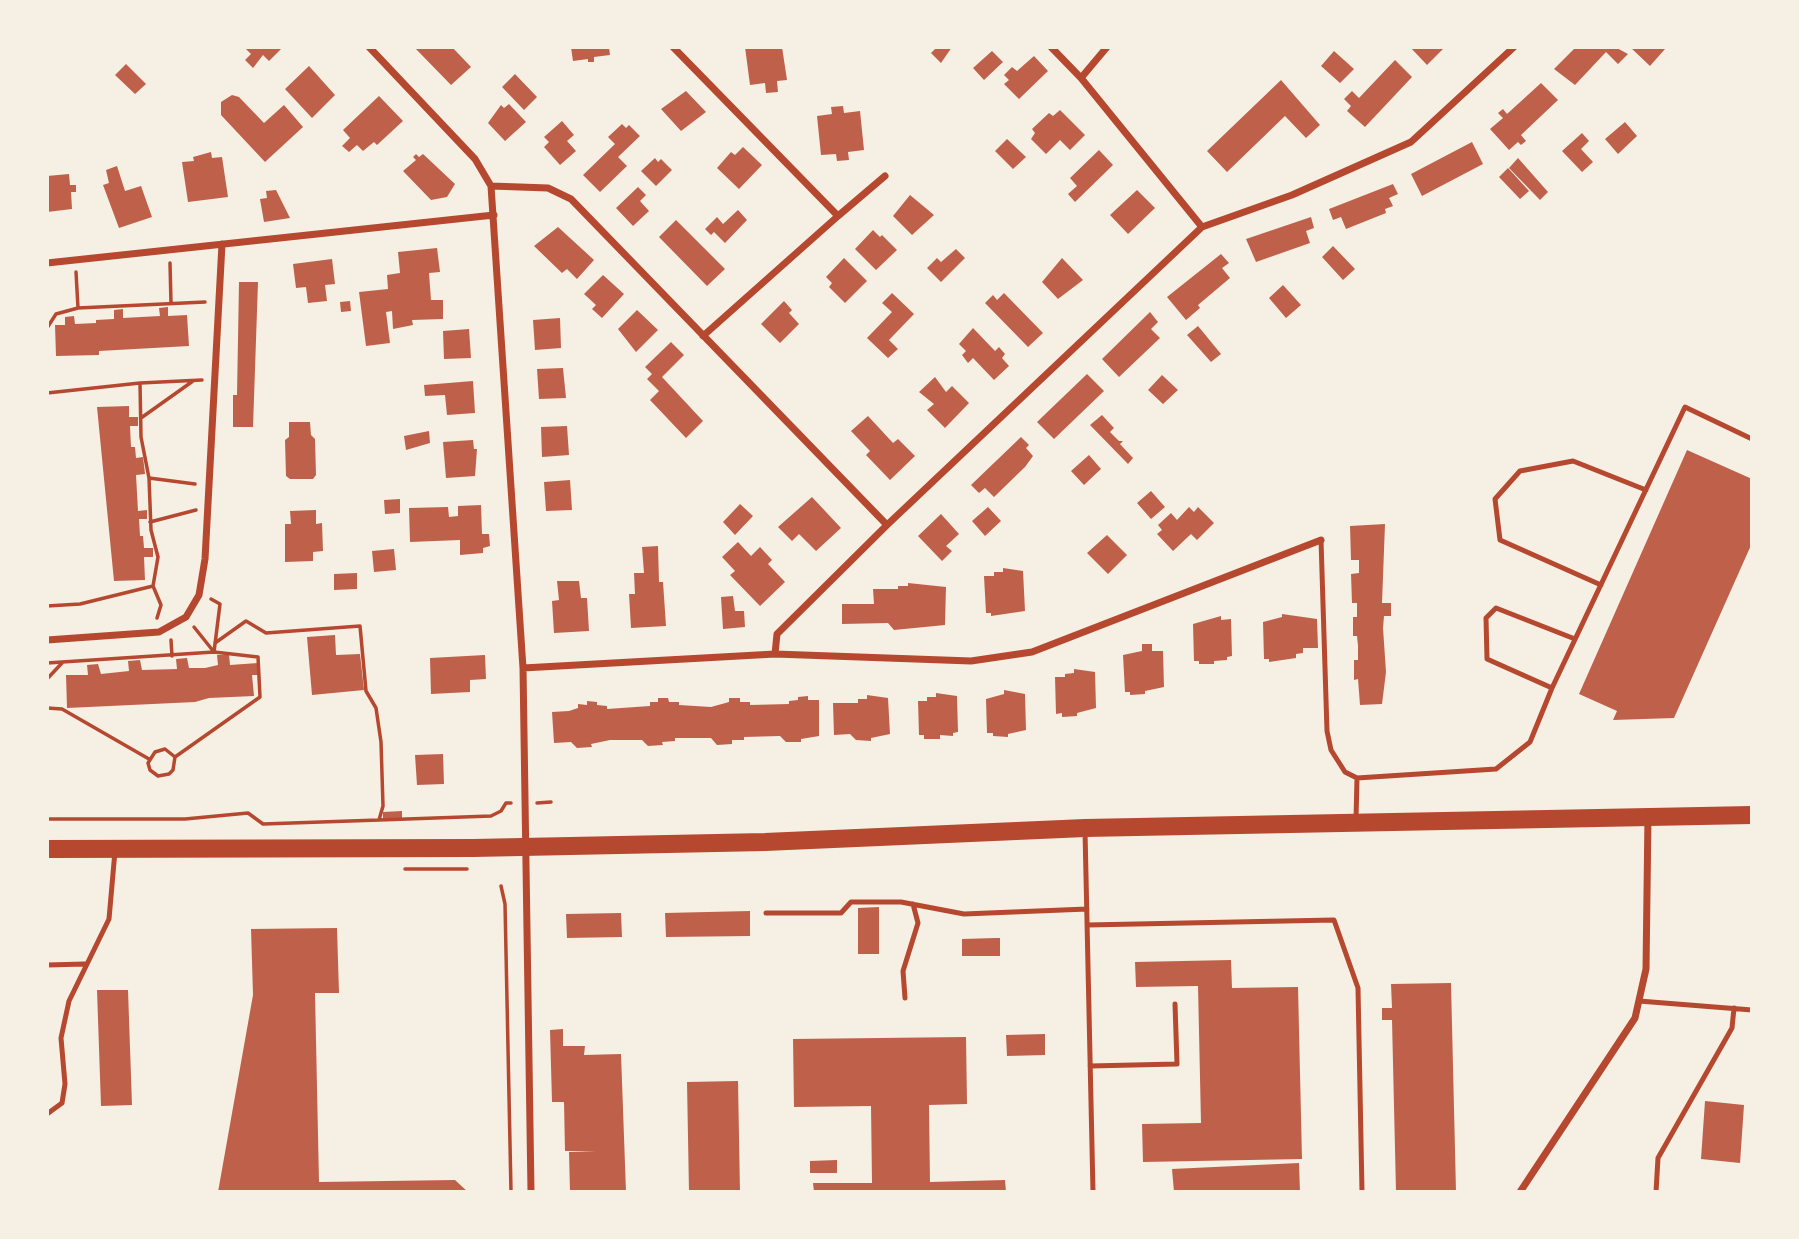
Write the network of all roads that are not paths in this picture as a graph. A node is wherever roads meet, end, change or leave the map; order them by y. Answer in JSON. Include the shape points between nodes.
{"nodes":[{"id":1,"x":369,"y":47,"type":"edge"},
{"id":2,"x":673,"y":47,"type":"edge"},
{"id":3,"x":1051,"y":47,"type":"edge"},
{"id":4,"x":1107,"y":47,"type":"edge"},
{"id":5,"x":1514,"y":47,"type":"edge"},
{"id":6,"x":1081,"y":78,"type":"junction"},
{"id":7,"x":885,"y":176,"type":"dead end"},
{"id":8,"x":491,"y":186,"type":"junction"},
{"id":9,"x":494,"y":215,"type":"junction"},
{"id":10,"x":838,"y":216,"type":"junction"},
{"id":11,"x":1202,"y":227,"type":"junction"},
{"id":12,"x":222,"y":244,"type":"junction"},
{"id":13,"x":47,"y":263,"type":"edge"},
{"id":14,"x":703,"y":336,"type":"junction"},
{"id":15,"x":1752,"y":439,"type":"edge"},
{"id":16,"x":1646,"y":490,"type":"junction"},
{"id":17,"x":887,"y":525,"type":"junction"},
{"id":18,"x":1321,"y":540,"type":"joint"},
{"id":19,"x":1601,"y":584,"type":"junction"},
{"id":20,"x":1575,"y":639,"type":"junction"},
{"id":21,"x":47,"y":640,"type":"edge"},
{"id":22,"x":775,"y":654,"type":"junction"},
{"id":23,"x":523,"y":668,"type":"junction"},
{"id":24,"x":1552,"y":688,"type":"junction"},
{"id":25,"x":1357,"y":778,"type":"junction"},
{"id":26,"x":1752,"y":815,"type":"edge"},
{"id":27,"x":1648,"y":816,"type":"junction"},
{"id":28,"x":1356,"y":822,"type":"junction"},
{"id":29,"x":1085,"y":828,"type":"junction"},
{"id":30,"x":526,"y":846,"type":"junction"},
{"id":31,"x":115,"y":848,"type":"junction"},
{"id":32,"x":47,"y":849,"type":"edge"},
{"id":33,"x":913,"y":904,"type":"junction"},
{"id":34,"x":1087,"y":909,"type":"junction"},
{"id":35,"x":766,"y":913,"type":"dead end"},
{"id":36,"x":1087,"y":925,"type":"junction"},
{"id":37,"x":85,"y":964,"type":"junction"},
{"id":38,"x":47,"y":965,"type":"edge"},
{"id":39,"x":905,"y":998,"type":"dead end"},
{"id":40,"x":1639,"y":1001,"type":"junction"},
{"id":41,"x":1175,"y":1004,"type":"dead end"},
{"id":42,"x":1734,"y":1008,"type":"junction"},
{"id":43,"x":1752,"y":1010,"type":"edge"},
{"id":44,"x":1090,"y":1066,"type":"junction"},
{"id":45,"x":47,"y":1114,"type":"edge"},
{"id":46,"x":531,"y":1192,"type":"edge"},
{"id":47,"x":1093,"y":1192,"type":"edge"},
{"id":48,"x":1362,"y":1192,"type":"edge"},
{"id":49,"x":1520,"y":1192,"type":"edge"},
{"id":50,"x":1656,"y":1192,"type":"edge"}],
"edges":[{"from":1,"to":8,"type":"street","via":[[475,159]]},
{"from":2,"to":10,"type":"street"},
{"from":3,"to":6,"type":"street"},
{"from":4,"to":6,"type":"street"},
{"from":5,"to":11,"type":"street","via":[[1411,142],[1293,195]]},
{"from":6,"to":11,"type":"street"},
{"from":7,"to":10,"type":"street"},
{"from":8,"to":9,"type":"street"},
{"from":8,"to":14,"type":"street","via":[[548,188],[572,199]]},
{"from":9,"to":12,"type":"street"},
{"from":9,"to":23,"type":"street"},
{"from":10,"to":14,"type":"street"},
{"from":11,"to":17,"type":"street"},
{"from":12,"to":13,"type":"street"},
{"from":12,"to":21,"type":"street","via":[[205,559],[199,595],[186,617],[153,634]]},
{"from":14,"to":17,"type":"street"},
{"from":15,"to":16,"type":"lane","via":[[1685,407]]},
{"from":16,"to":19,"type":"lane"},
{"from":16,"to":19,"type":"lane","via":[[1573,461],[1521,471],[1495,499],[1500,540]]},
{"from":17,"to":22,"type":"street","via":[[777,634]]},
{"from":18,"to":22,"type":"street","via":[[1032,652],[971,661]]},
{"from":18,"to":25,"type":"lane","via":[[1327,731],[1331,750],[1345,772]]},
{"from":19,"to":20,"type":"lane"},
{"from":20,"to":24,"type":"lane"},
{"from":20,"to":24,"type":"lane","via":[[1496,608],[1486,618],[1487,659]]},
{"from":22,"to":23,"type":"street"},
{"from":23,"to":30,"type":"street"},
{"from":24,"to":25,"type":"lane","via":[[1530,742],[1496,769]]},
{"from":25,"to":28,"type":"lane"},
{"from":26,"to":27,"type":"main road"},
{"from":27,"to":28,"type":"main road"},
{"from":27,"to":40,"type":"street","via":[[1646,969]]},
{"from":28,"to":29,"type":"main road"},
{"from":29,"to":30,"type":"main road","via":[[765,842]]},
{"from":29,"to":34,"type":"lane"},
{"from":30,"to":31,"type":"main road"},
{"from":30,"to":46,"type":"street"},
{"from":31,"to":32,"type":"main road"},
{"from":31,"to":37,"type":"lane","via":[[109,919]]},
{"from":33,"to":34,"type":"lane","via":[[964,914]]},
{"from":33,"to":35,"type":"lane","via":[[851,902],[841,912]]},
{"from":33,"to":39,"type":"lane","via":[[918,923],[903,971]]},
{"from":34,"to":36,"type":"lane"},
{"from":36,"to":44,"type":"lane"},
{"from":36,"to":48,"type":"lane","via":[[1334,920],[1358,988]]},
{"from":37,"to":38,"type":"lane"},
{"from":37,"to":45,"type":"lane","via":[[69,1001],[61,1038],[62,1102]]},
{"from":40,"to":42,"type":"lane"},
{"from":40,"to":49,"type":"street","via":[[1635,1018]]},
{"from":41,"to":44,"type":"lane","via":[[1177,1064]]},
{"from":42,"to":43,"type":"lane"},
{"from":42,"to":50,"type":"lane","via":[[1732,1028],[1658,1158]]},
{"from":44,"to":47,"type":"lane"}]}
